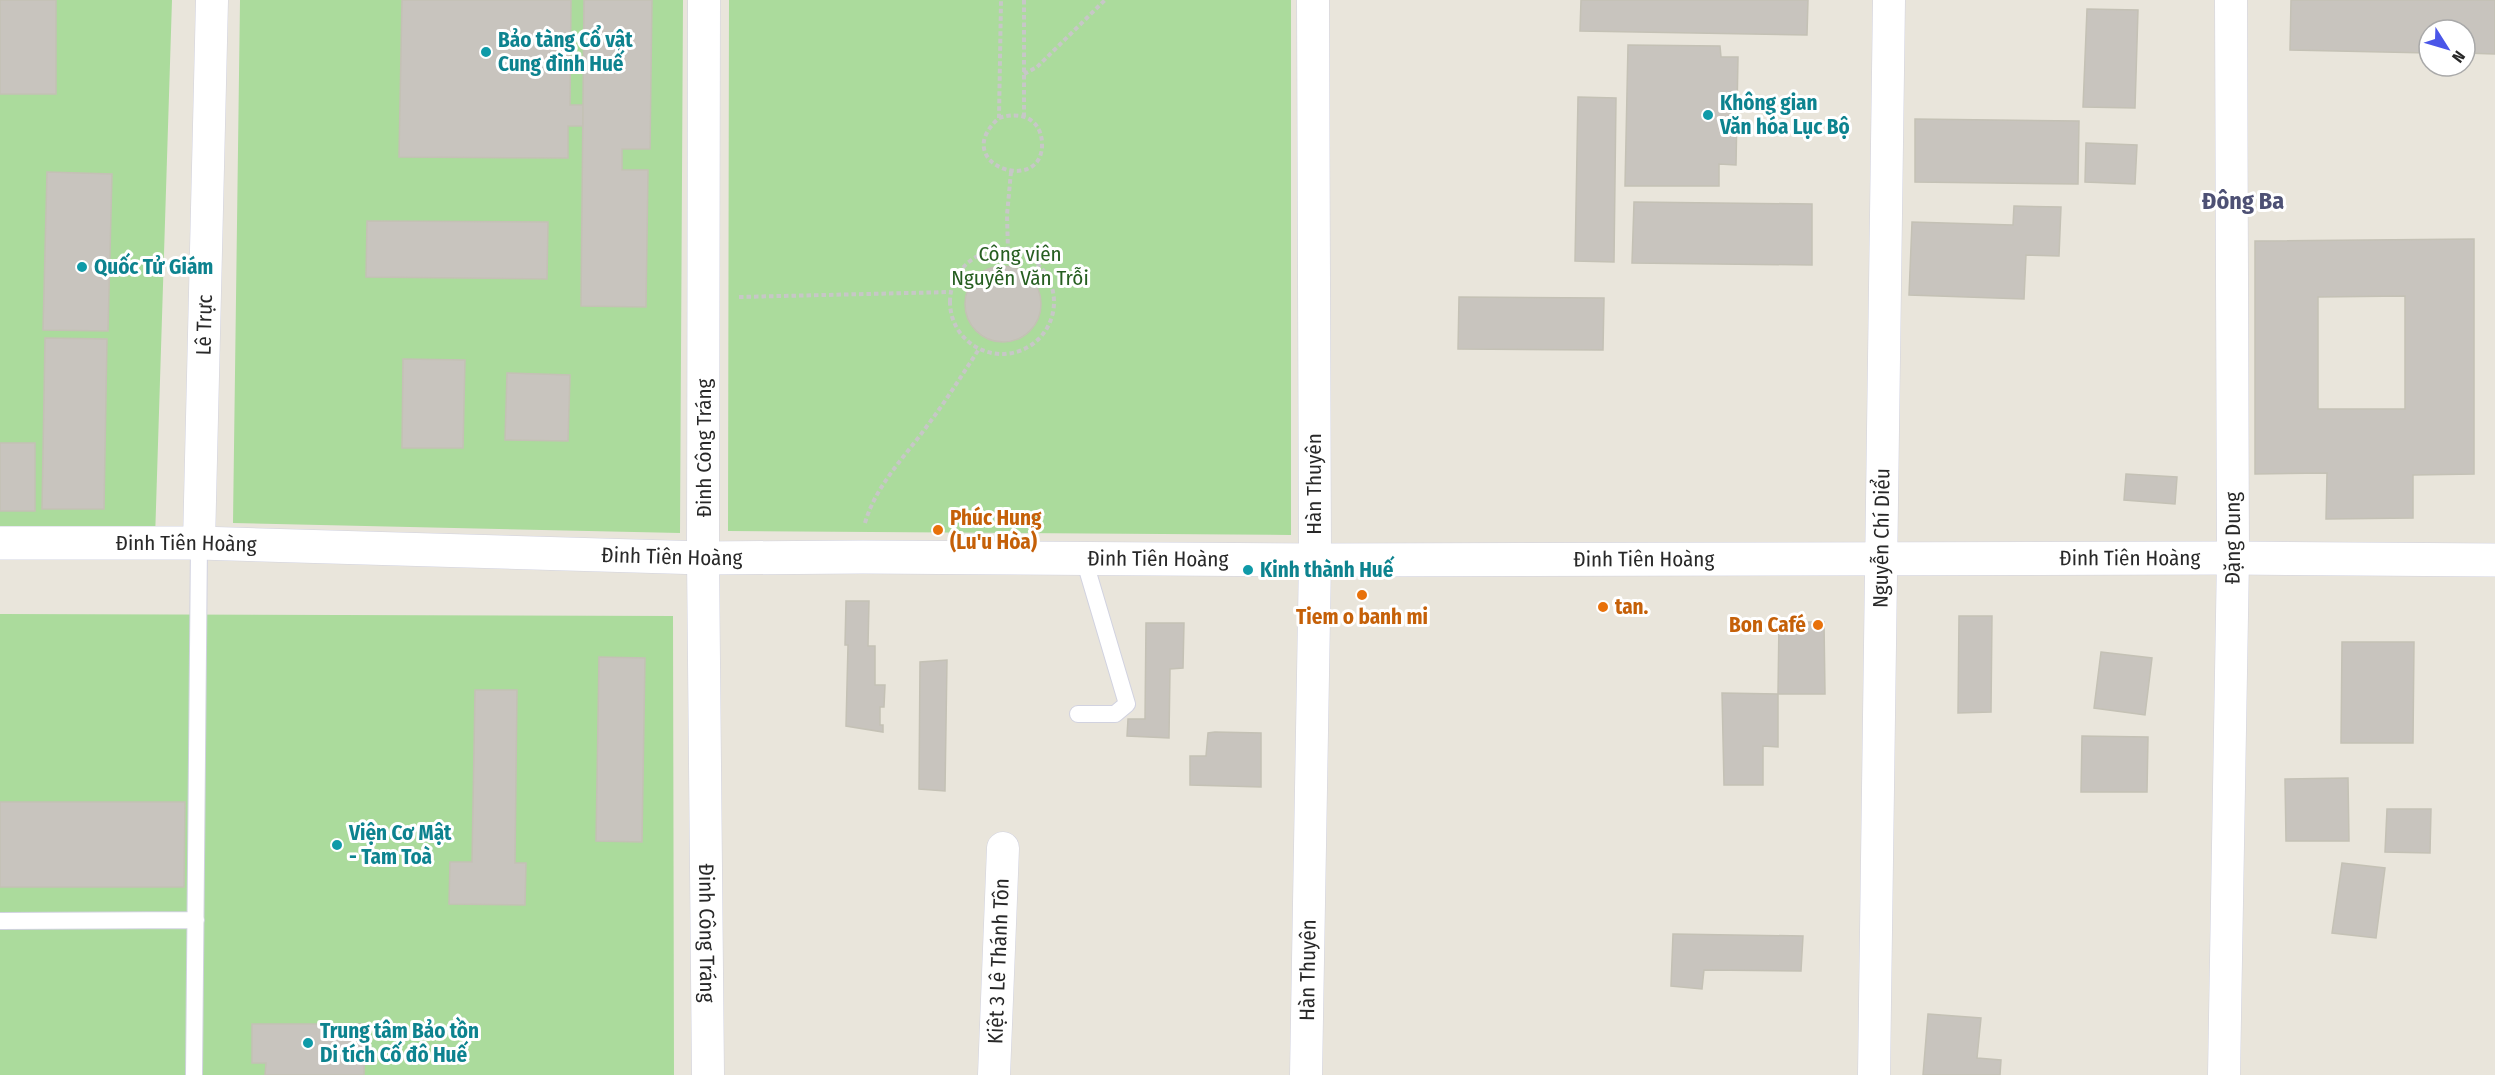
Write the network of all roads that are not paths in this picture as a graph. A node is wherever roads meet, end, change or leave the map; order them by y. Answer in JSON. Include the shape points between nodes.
{"nodes":[{"id":1,"x":212,"y":0,"type":"edge"},
{"id":2,"x":704,"y":0,"type":"edge"},
{"id":3,"x":1313,"y":0,"type":"edge"},
{"id":4,"x":1889,"y":0,"type":"edge"},
{"id":5,"x":2231,"y":0,"type":"edge"},
{"id":6,"x":0,"y":543,"type":"edge"},
{"id":7,"x":199,"y":543,"type":"junction"},
{"id":8,"x":703,"y":558,"type":"junction"},
{"id":9,"x":2233,"y":558,"type":"junction"},
{"id":10,"x":1084,"y":559,"type":"junction"},
{"id":11,"x":1315,"y":560,"type":"junction"},
{"id":12,"x":1880,"y":560,"type":"junction"},
{"id":13,"x":2495,"y":560,"type":"edge"},
{"id":14,"x":1078,"y":714,"type":"dead end"},
{"id":15,"x":1003,"y":848,"type":"dead end"},
{"id":16,"x":196,"y":920,"type":"junction"},
{"id":17,"x":0,"y":921,"type":"edge"},
{"id":18,"x":194,"y":1075,"type":"edge"},
{"id":19,"x":708,"y":1075,"type":"edge"},
{"id":20,"x":993,"y":1075,"type":"edge"},
{"id":21,"x":1306,"y":1075,"type":"edge"},
{"id":22,"x":1874,"y":1075,"type":"edge"},
{"id":23,"x":2224,"y":1075,"type":"edge"}],
"edges":[{"from":1,"to":7,"type":"street","name":"Lê Trực"},
{"from":2,"to":8,"type":"street","name":"Đinh Công Tráng"},
{"from":3,"to":11,"type":"street","name":"Hàn Thuyên"},
{"from":4,"to":12,"type":"street","name":"Nguyễn Chí Diểu"},
{"from":5,"to":9,"type":"street","name":"Đặng Dung"},
{"from":6,"to":7,"type":"main road","name":"Đinh Tiên Hoàng"},
{"from":7,"to":8,"type":"main road","name":"Đinh Tiên Hoàng"},
{"from":7,"to":16,"type":"lane"},
{"from":8,"to":10,"type":"main road","name":"Đinh Tiên Hoàng"},
{"from":8,"to":19,"type":"street","name":"Đinh Công Tráng"},
{"from":9,"to":12,"type":"main road","name":"Đinh Tiên Hoàng"},
{"from":9,"to":13,"type":"main road","name":"Đinh Tiên Hoàng"},
{"from":9,"to":23,"type":"street","name":"Đặng Dung"},
{"from":10,"to":11,"type":"main road","name":"Đinh Tiên Hoàng"},
{"from":10,"to":14,"type":"lane","via":[[1127,704],[1115,714]]},
{"from":11,"to":12,"type":"main road","name":"Đinh Tiên Hoàng"},
{"from":11,"to":21,"type":"street","name":"Hàn Thuyên"},
{"from":12,"to":22,"type":"street","name":"Nguyễn Chí Diểu"},
{"from":15,"to":20,"type":"street","name":"Kiệt 3 Lê Thánh Tôn"},
{"from":16,"to":17,"type":"lane"},
{"from":16,"to":18,"type":"lane"}]}
